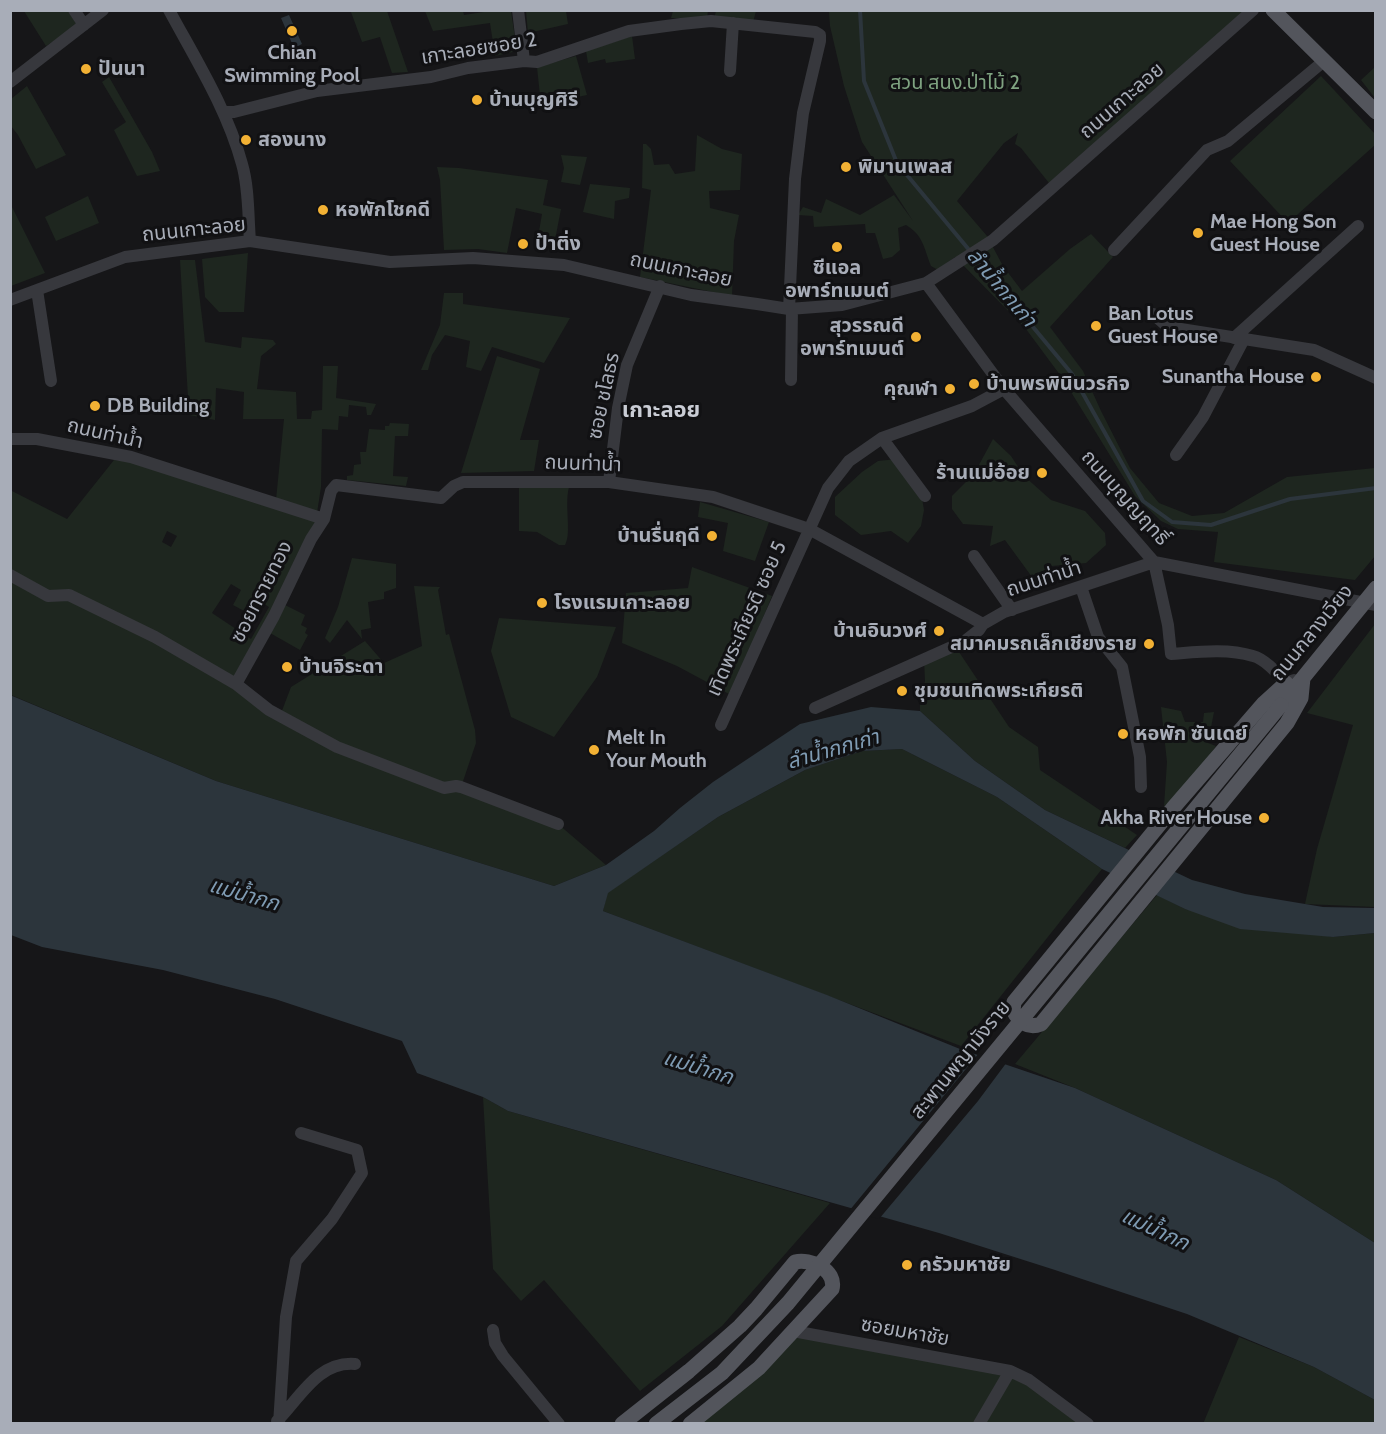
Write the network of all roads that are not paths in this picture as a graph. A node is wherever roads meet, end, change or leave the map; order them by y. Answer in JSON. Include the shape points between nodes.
{"nodes":[{"id":1,"x":75,"y":10,"type":"edge"},
{"id":2,"x":102,"y":10,"type":"edge"},
{"id":3,"x":169,"y":10,"type":"edge"},
{"id":4,"x":518,"y":10,"type":"edge"},
{"id":5,"x":1254,"y":10,"type":"edge"},
{"id":6,"x":1273,"y":10,"type":"edge"},
{"id":7,"x":712,"y":16,"type":"edge"},
{"id":8,"x":733,"y":23,"type":"junction"},
{"id":9,"x":84,"y":25,"type":"junction"},
{"id":10,"x":524,"y":61,"type":"junction"},
{"id":11,"x":1324,"y":61,"type":"junction"},
{"id":12,"x":730,"y":71,"type":"dead end"},
{"id":13,"x":10,"y":82,"type":"edge"},
{"id":14,"x":224,"y":112,"type":"junction"},
{"id":15,"x":1376,"y":112,"type":"edge"},
{"id":16,"x":1358,"y":226,"type":"dead end"},
{"id":17,"x":250,"y":241,"type":"junction"},
{"id":18,"x":1114,"y":250,"type":"dead end"},
{"id":19,"x":926,"y":284,"type":"junction"},
{"id":20,"x":660,"y":286,"type":"junction"},
{"id":21,"x":37,"y":290,"type":"junction"},
{"id":22,"x":10,"y":300,"type":"edge"},
{"id":23,"x":791,"y":309,"type":"junction"},
{"id":24,"x":1154,"y":314,"type":"dead end"},
{"id":25,"x":1239,"y":338,"type":"junction"},
{"id":26,"x":1376,"y":378,"type":"edge"},
{"id":27,"x":791,"y":380,"type":"dead end"},
{"id":28,"x":51,"y":381,"type":"dead end"},
{"id":29,"x":1004,"y":389,"type":"junction"},
{"id":30,"x":882,"y":438,"type":"junction"},
{"id":31,"x":10,"y":439,"type":"edge"},
{"id":32,"x":1176,"y":455,"type":"dead end"},
{"id":33,"x":609,"y":482,"type":"junction"},
{"id":34,"x":925,"y":496,"type":"dead end"},
{"id":35,"x":324,"y":519,"type":"junction"},
{"id":36,"x":809,"y":529,"type":"junction"},
{"id":37,"x":974,"y":556,"type":"dead end"},
{"id":38,"x":1154,"y":562,"type":"junction"},
{"id":39,"x":10,"y":575,"type":"edge"},
{"id":40,"x":1081,"y":587,"type":"junction"},
{"id":41,"x":1376,"y":588,"type":"edge"},
{"id":42,"x":1370,"y":605,"type":"edge"},
{"id":43,"x":1012,"y":610,"type":"junction"},
{"id":44,"x":983,"y":624,"type":"junction"},
{"id":45,"x":1303,"y":678,"type":"junction"},
{"id":46,"x":1286,"y":683,"type":"junction"},
{"id":47,"x":236,"y":684,"type":"junction"},
{"id":48,"x":1281,"y":705,"type":"joint"},
{"id":49,"x":815,"y":708,"type":"dead end"},
{"id":50,"x":721,"y":725,"type":"dead end"},
{"id":51,"x":1141,"y":787,"type":"dead end"},
{"id":52,"x":558,"y":824,"type":"dead end"},
{"id":53,"x":301,"y":1133,"type":"dead end"},
{"id":54,"x":493,"y":1330,"type":"dead end"},
{"id":55,"x":793,"y":1331,"type":"junction"},
{"id":56,"x":355,"y":1364,"type":"dead end"},
{"id":57,"x":1010,"y":1371,"type":"junction"},
{"id":58,"x":276,"y":1423,"type":"edge"},
{"id":59,"x":559,"y":1424,"type":"edge"},
{"id":60,"x":622,"y":1424,"type":"edge"},
{"id":61,"x":657,"y":1424,"type":"edge"},
{"id":62,"x":690,"y":1424,"type":"edge"},
{"id":63,"x":979,"y":1424,"type":"edge"},
{"id":64,"x":1088,"y":1424,"type":"edge"}],
"edges":[{"from":1,"to":9,"type":"street"},
{"from":2,"to":9,"type":"street"},
{"from":3,"to":14,"type":"street"},
{"from":4,"to":10,"type":"street"},
{"from":5,"to":19,"type":"street","name":"ถนนเกาะลอย","via":[[993,240]]},
{"from":6,"to":11,"type":"main road"},
{"from":7,"to":8,"type":"street","name":"เกาะลอยซอย 2"},
{"from":7,"to":10,"type":"street","name":"เกาะลอยซอย 2","via":[[628,31],[537,62]]},
{"from":8,"to":12,"type":"street"},
{"from":8,"to":23,"type":"street","name":"เกาะลอยซอย 2","via":[[820,35],[802,113],[797,159]]},
{"from":9,"to":13,"type":"street"},
{"from":10,"to":14,"type":"street","name":"เกาะลอยซอย 2","via":[[317,91]]},
{"from":11,"to":15,"type":"main road"},
{"from":11,"to":18,"type":"street","via":[[1228,141],[1207,150]]},
{"from":14,"to":17,"type":"street","via":[[245,177]]},
{"from":16,"to":25,"type":"street"},
{"from":17,"to":20,"type":"street","name":"ถนนเกาะลอย","via":[[390,262],[473,258],[564,265]]},
{"from":17,"to":21,"type":"street","name":"ถนนเกาะลอย","via":[[125,257]]},
{"from":19,"to":23,"type":"street","name":"ถนนเกาะลอย","via":[[842,305]]},
{"from":19,"to":29,"type":"street","name":"ถนนบุญญฤทธิ์"},
{"from":20,"to":23,"type":"street","name":"ถนนเกาะลอย","via":[[691,295]]},
{"from":20,"to":33,"type":"street","name":"ซอย ชโลธร","via":[[627,365]]},
{"from":21,"to":22,"type":"street","name":"ถนนเกาะลอย"},
{"from":21,"to":28,"type":"street"},
{"from":23,"to":27,"type":"street"},
{"from":24,"to":25,"type":"street","via":[[1168,327]]},
{"from":25,"to":26,"type":"street","via":[[1314,350]]},
{"from":25,"to":32,"type":"street","via":[[1203,417]]},
{"from":29,"to":30,"type":"street","name":"เทิดพระเกียรติ ซอย 5","via":[[972,406]]},
{"from":29,"to":38,"type":"street","name":"ถนนบุญญฤทธิ์"},
{"from":30,"to":34,"type":"street"},
{"from":30,"to":36,"type":"street","name":"เทิดพระเกียรติ ซอย 5","via":[[849,461],[828,488]]},
{"from":31,"to":35,"type":"street","name":"ถนนท่าน้ำ","via":[[37,439],[131,457]]},
{"from":33,"to":35,"type":"street","name":"ถนนท่าน้ำ","via":[[463,482],[441,498],[336,485]]},
{"from":33,"to":36,"type":"street","name":"ถนนท่าน้ำ","via":[[713,497]]},
{"from":35,"to":47,"type":"street","name":"ซอยทรายทอง"},
{"from":36,"to":44,"type":"street","name":"ถนนท่าน้ำ"},
{"from":36,"to":50,"type":"street","name":"เทิดพระเกียรติ ซอย 5"},
{"from":37,"to":43,"type":"street"},
{"from":38,"to":40,"type":"street","name":"ถนนท่าน้ำ"},
{"from":38,"to":42,"type":"street","name":"ถนนบุญญฤทธิ์"},
{"from":38,"to":46,"type":"street","via":[[1171,654],[1217,651],[1254,656]]},
{"from":39,"to":47,"type":"street","via":[[48,596],[69,595],[155,637]]},
{"from":40,"to":43,"type":"street","name":"ถนนท่าน้ำ"},
{"from":40,"to":51,"type":"street","via":[[1098,637],[1122,667],[1140,757]]},
{"from":41,"to":42,"type":"main road","name":"ถนนกลางเวียง"},
{"from":42,"to":45,"type":"main road","name":"ถนนกลางเวียง"},
{"from":43,"to":44,"type":"street","name":"ถนนท่าน้ำ"},
{"from":44,"to":49,"type":"street","via":[[965,641]]},
{"from":45,"to":46,"type":"street"},
{"from":45,"to":46,"type":"main road","via":[[1301,698],[1287,723],[1041,1024],[1021,1022],[1012,1010],[1014,1002],[1140,848],[1264,703]]},
{"from":45,"to":48,"type":"main road","name":"ถนนกลางเวียง"},
{"from":47,"to":52,"type":"street","via":[[269,710],[337,747],[444,788],[461,787]]},
{"from":48,"to":61,"type":"main road","name":"สะพานพญามังราย","bridge":true,"via":[[788,1303],[722,1372]]},
{"from":53,"to":58,"type":"street","via":[[357,1150],[362,1173],[332,1219],[296,1261],[286,1317]]},
{"from":54,"to":59,"type":"street","via":[[495,1343],[504,1356]]},
{"from":55,"to":57,"type":"street","name":"ซอยมหาชัย"},
{"from":55,"to":60,"type":"main road","via":[[834,1282],[812,1261],[795,1262],[740,1326]]},
{"from":55,"to":62,"type":"main road","via":[[759,1368]]},
{"from":56,"to":58,"type":"street","via":[[329,1368],[316,1377]]},
{"from":57,"to":63,"type":"street"},
{"from":57,"to":64,"type":"street","name":"ซอยมหาชัย","via":[[1029,1380]]}]}
